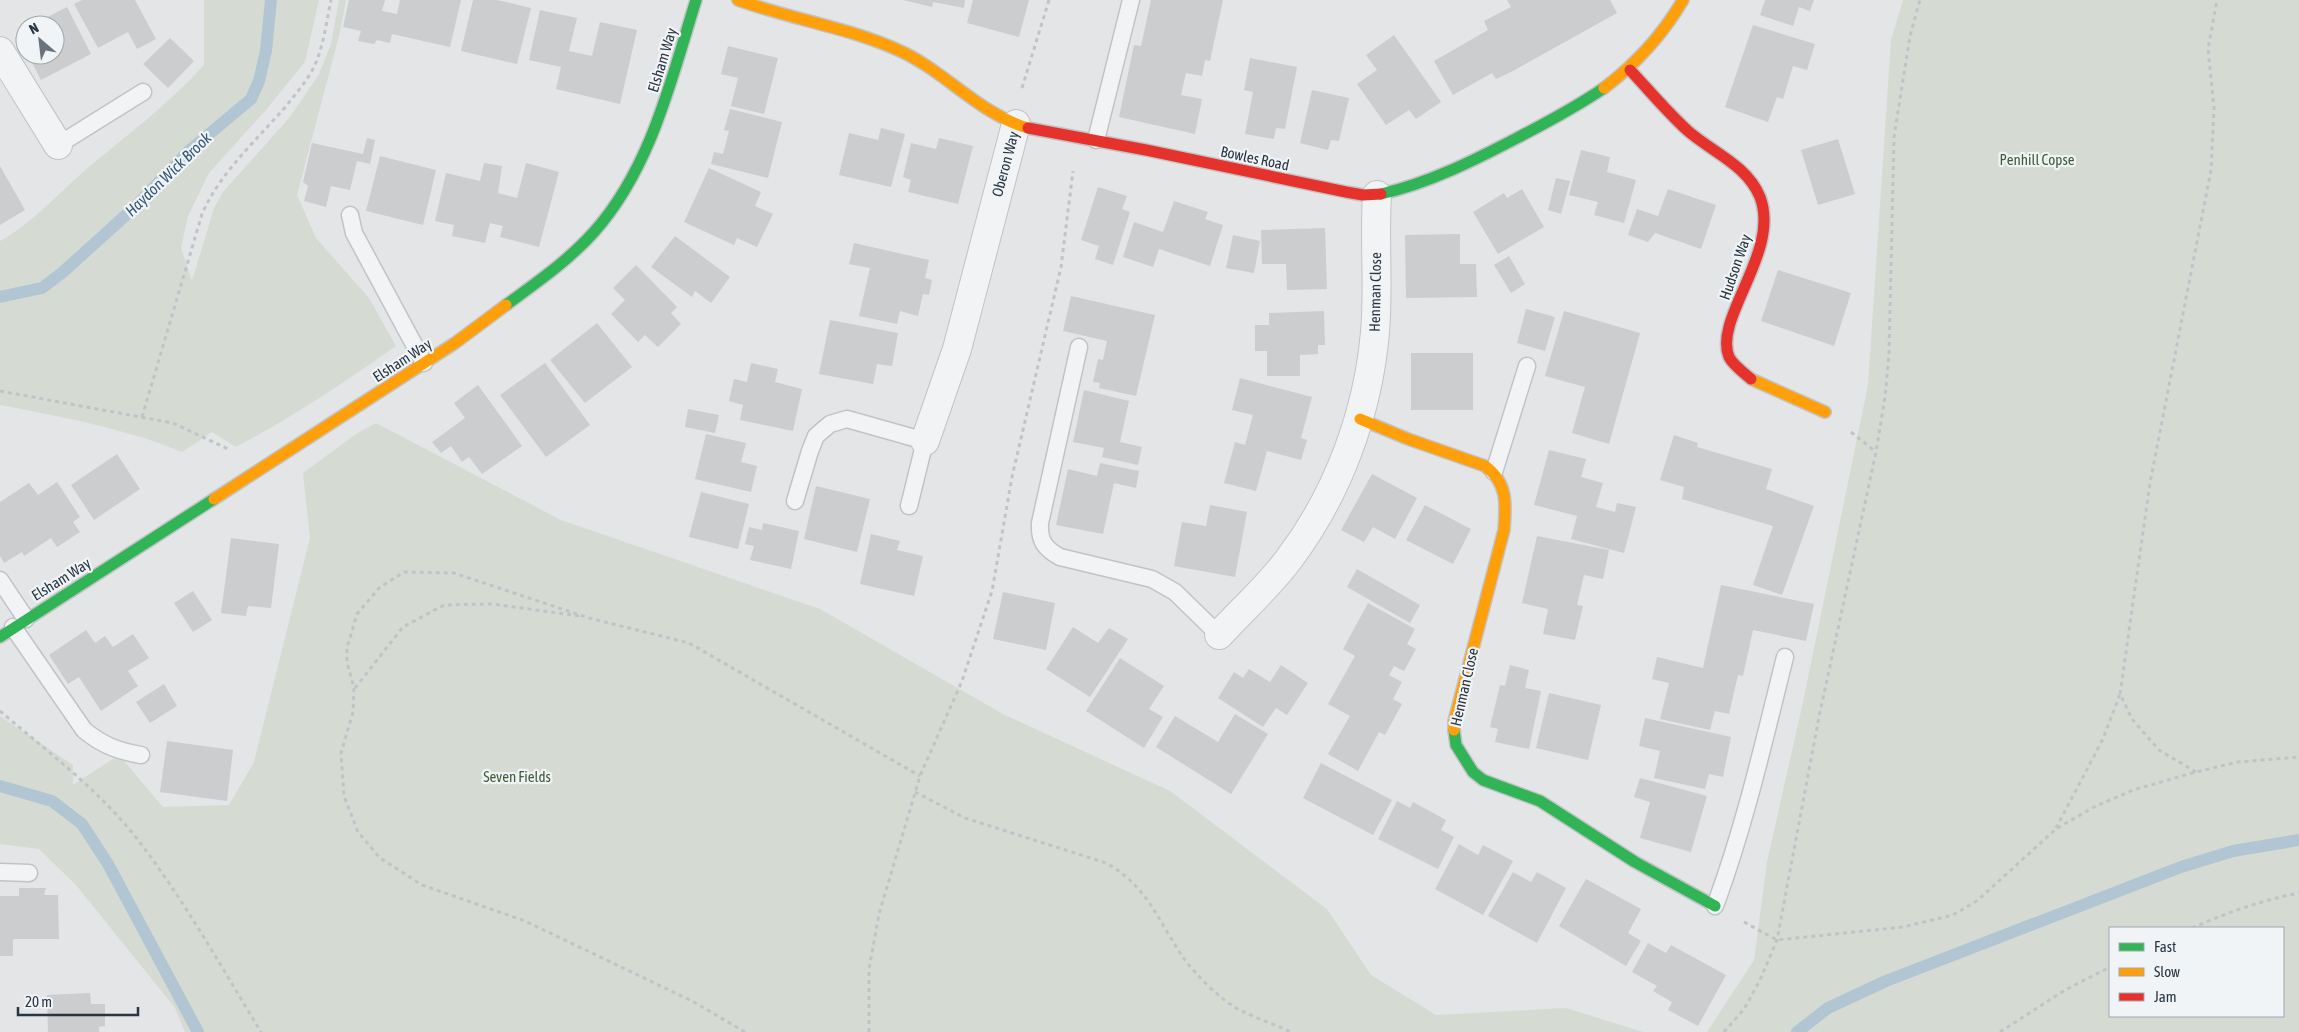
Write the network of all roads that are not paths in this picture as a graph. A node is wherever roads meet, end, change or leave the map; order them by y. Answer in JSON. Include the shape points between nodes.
{"nodes":[{"id":1,"x":696,"y":0,"type":"edge"},
{"id":2,"x":738,"y":0,"type":"edge"},
{"id":3,"x":1131,"y":0,"type":"edge"},
{"id":4,"x":1683,"y":0,"type":"edge"},
{"id":5,"x":0,"y":51,"type":"edge"},
{"id":6,"x":1630,"y":70,"type":"junction"},
{"id":7,"x":143,"y":92,"type":"dead end"},
{"id":8,"x":1016,"y":124,"type":"junction"},
{"id":9,"x":1096,"y":140,"type":"junction"},
{"id":10,"x":58,"y":145,"type":"joint"},
{"id":11,"x":1377,"y":195,"type":"junction"},
{"id":12,"x":350,"y":215,"type":"dead end"},
{"id":13,"x":1079,"y":348,"type":"dead end"},
{"id":14,"x":424,"y":363,"type":"junction"},
{"id":15,"x":1528,"y":366,"type":"dead end"},
{"id":16,"x":1825,"y":412,"type":"dead end"},
{"id":17,"x":1360,"y":419,"type":"junction"},
{"id":18,"x":925,"y":442,"type":"junction"},
{"id":19,"x":1494,"y":472,"type":"junction"},
{"id":20,"x":795,"y":501,"type":"dead end"},
{"id":21,"x":909,"y":506,"type":"dead end"},
{"id":22,"x":0,"y":580,"type":"edge"},
{"id":23,"x":13,"y":628,"type":"edge"},
{"id":24,"x":1219,"y":635,"type":"joint"},
{"id":25,"x":1785,"y":657,"type":"dead end"},
{"id":26,"x":141,"y":755,"type":"dead end"},
{"id":27,"x":0,"y":872,"type":"edge"},
{"id":28,"x":29,"y":873,"type":"dead end"},
{"id":29,"x":1715,"y":906,"type":"joint"}],
"edges":[{"from":1,"to":14,"type":"street","name":"Elsham Way","via":[[661,113],[636,170],[617,203],[557,267]]},
{"from":2,"to":8,"type":"street","name":"Oberon Way","via":[[898,50],[927,65]]},
{"from":3,"to":9,"type":"lane"},
{"from":4,"to":6,"type":"street","via":[[1661,34]]},
{"from":5,"to":10,"type":"street"},
{"from":6,"to":11,"type":"street","name":"Bowles Road","via":[[1600,93],[1483,154],[1434,177]]},
{"from":6,"to":16,"type":"street","name":"Hudson Way","via":[[1688,131],[1741,170],[1760,198],[1764,213],[1762,243],[1730,326],[1726,345],[1730,359],[1751,379]]},
{"from":7,"to":10,"type":"lane"},
{"from":8,"to":9,"type":"street","name":"Bowles Road"},
{"from":8,"to":18,"type":"street","name":"Oberon Way","via":[[957,349]]},
{"from":9,"to":11,"type":"street","name":"Bowles Road","via":[[1272,178]]},
{"from":11,"to":17,"type":"street","name":"Henman Close","via":[[1378,296],[1375,334]]},
{"from":12,"to":14,"type":"lane","via":[[358,241]]},
{"from":13,"to":24,"type":"lane","via":[[1040,524],[1042,543],[1060,557],[1152,579],[1175,592]]},
{"from":14,"to":23,"type":"street","name":"Elsham Way"},
{"from":15,"to":19,"type":"lane"},
{"from":17,"to":19,"type":"street","via":[[1469,459]]},
{"from":17,"to":24,"type":"street","name":"Henman Close","via":[[1333,486],[1309,530],[1288,560]]},
{"from":18,"to":20,"type":"lane","via":[[847,419],[830,424],[816,436]]},
{"from":18,"to":21,"type":"lane"},
{"from":19,"to":29,"type":"street","name":"Henman Close","via":[[1505,492],[1504,530],[1454,721],[1454,736],[1460,754],[1483,780],[1540,801],[1635,862]]},
{"from":22,"to":23,"type":"lane"},
{"from":23,"to":26,"type":"lane","via":[[84,730],[99,743]]},
{"from":25,"to":29,"type":"lane","via":[[1751,794]]},
{"from":27,"to":28,"type":"lane"}]}
